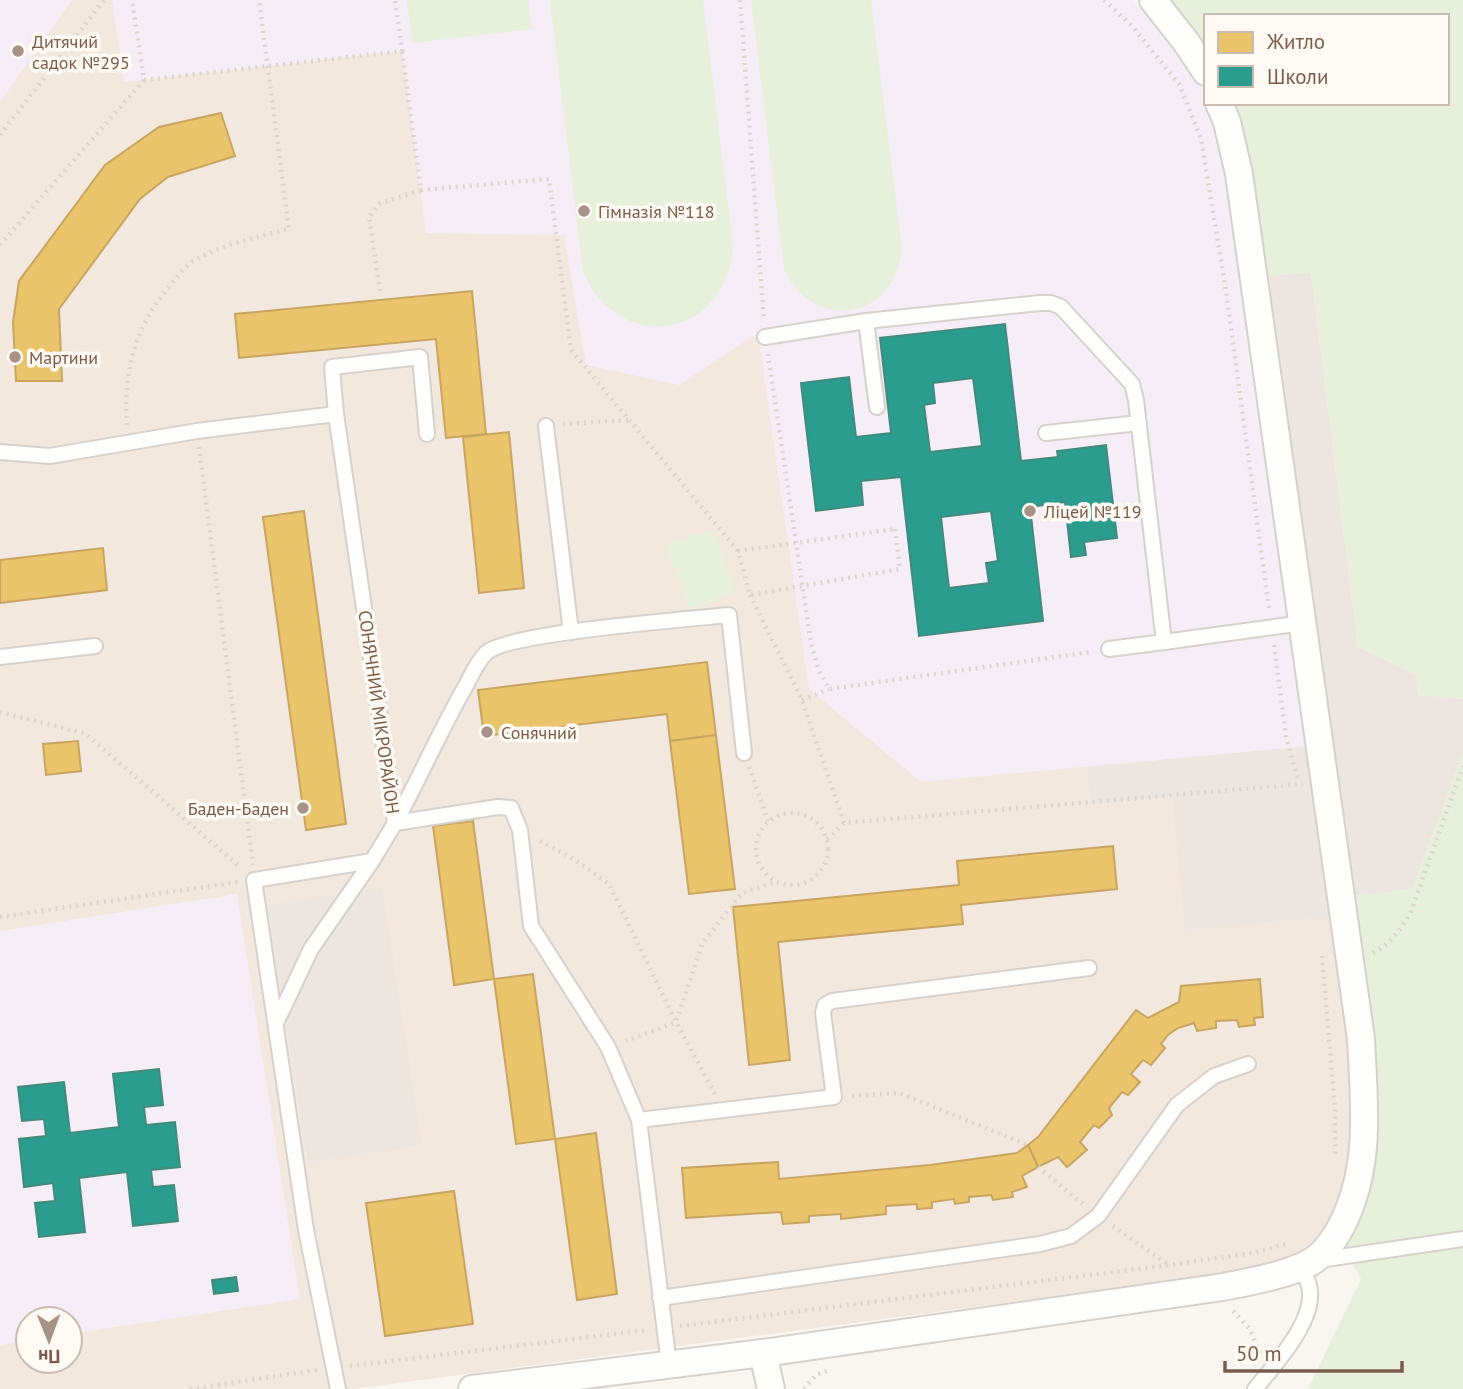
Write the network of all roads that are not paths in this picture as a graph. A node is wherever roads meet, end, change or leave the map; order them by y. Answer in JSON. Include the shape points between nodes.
{"nodes":[{"id":1,"x":1153,"y":0,"type":"edge"},
{"id":2,"x":1204,"y":69,"type":"edge"},
{"id":3,"x":1220,"y":105,"type":"edge"},
{"id":4,"x":866,"y":321,"type":"junction"},
{"id":5,"x":765,"y":337,"type":"road end"},
{"id":6,"x":877,"y":407,"type":"dead end"},
{"id":7,"x":336,"y":414,"type":"junction"},
{"id":8,"x":1139,"y":423,"type":"junction"},
{"id":9,"x":546,"y":426,"type":"road end"},
{"id":10,"x":1046,"y":433,"type":"dead end"},
{"id":11,"x":428,"y":434,"type":"dead end"},
{"id":12,"x":0,"y":452,"type":"edge"},
{"id":13,"x":1303,"y":623,"type":"junction"},
{"id":14,"x":571,"y":632,"type":"junction"},
{"id":15,"x":1164,"y":642,"type":"junction"},
{"id":16,"x":95,"y":646,"type":"dead end"},
{"id":17,"x":1109,"y":649,"type":"road end"},
{"id":18,"x":0,"y":657,"type":"edge"},
{"id":19,"x":744,"y":753,"type":"road end"},
{"id":20,"x":395,"y":823,"type":"junction"},
{"id":21,"x":372,"y":861,"type":"junction"},
{"id":22,"x":1089,"y":968,"type":"dead end"},
{"id":23,"x":275,"y":1024,"type":"junction"},
{"id":24,"x":1248,"y":1064,"type":"dead end"},
{"id":25,"x":639,"y":1120,"type":"junction"},
{"id":26,"x":1463,"y":1239,"type":"edge"},
{"id":27,"x":1304,"y":1264,"type":"junction"},
{"id":28,"x":660,"y":1298,"type":"junction"},
{"id":29,"x":764,"y":1353,"type":"junction"},
{"id":30,"x":668,"y":1365,"type":"junction"},
{"id":31,"x":338,"y":1389,"type":"edge"},
{"id":32,"x":472,"y":1389,"type":"edge"},
{"id":33,"x":771,"y":1389,"type":"edge"},
{"id":34,"x":1255,"y":1389,"type":"edge"}],
"edges":[{"from":1,"to":2,"type":"street"},
{"from":3,"to":13,"type":"street","via":[[1239,174]]},
{"from":4,"to":5,"type":"lane"},
{"from":4,"to":6,"type":"lane"},
{"from":4,"to":8,"type":"lane","via":[[1051,303],[1061,307],[1132,384]]},
{"from":7,"to":11,"type":"lane","name":"СОНЯЧНИЙ МІКРОРАЙОН","via":[[332,367],[420,357]]},
{"from":7,"to":12,"type":"lane","via":[[50,456]]},
{"from":7,"to":20,"type":"lane","name":"СОНЯЧНИЙ МІКРОРАЙОН"},
{"from":8,"to":10,"type":"lane"},
{"from":8,"to":15,"type":"lane"},
{"from":9,"to":14,"type":"lane"},
{"from":13,"to":15,"type":"lane"},
{"from":13,"to":27,"type":"street","via":[[1312,784],[1350,964],[1365,1112],[1363,1160],[1349,1210],[1334,1240]]},
{"from":14,"to":19,"type":"lane","name":"СОНЯЧНИЙ МІКРОРАЙОН","via":[[729,615]]},
{"from":14,"to":20,"type":"lane","name":"СОНЯЧНИЙ МІКРОРАЙОН","via":[[488,651],[442,727]]},
{"from":15,"to":17,"type":"lane"},
{"from":16,"to":18,"type":"lane"},
{"from":20,"to":21,"type":"lane"},
{"from":20,"to":25,"type":"lane","via":[[511,808],[520,830],[531,926],[608,1048]]},
{"from":21,"to":23,"type":"lane","via":[[311,949]]},
{"from":21,"to":23,"type":"lane","via":[[254,880]]},
{"from":22,"to":25,"type":"lane","via":[[832,1001],[823,1013],[834,1097]]},
{"from":23,"to":31,"type":"lane","via":[[306,1230]]},
{"from":24,"to":28,"type":"lane","via":[[1214,1076],[1177,1105],[1097,1216],[1071,1236]]},
{"from":25,"to":28,"type":"lane"},
{"from":26,"to":27,"type":"lane"},
{"from":27,"to":29,"type":"street","via":[[1223,1287]]},
{"from":27,"to":34,"type":"lane","via":[[1310,1301],[1299,1333]]},
{"from":28,"to":30,"type":"lane"},
{"from":29,"to":30,"type":"street"},
{"from":29,"to":33,"type":"street"},
{"from":30,"to":32,"type":"street"}]}
